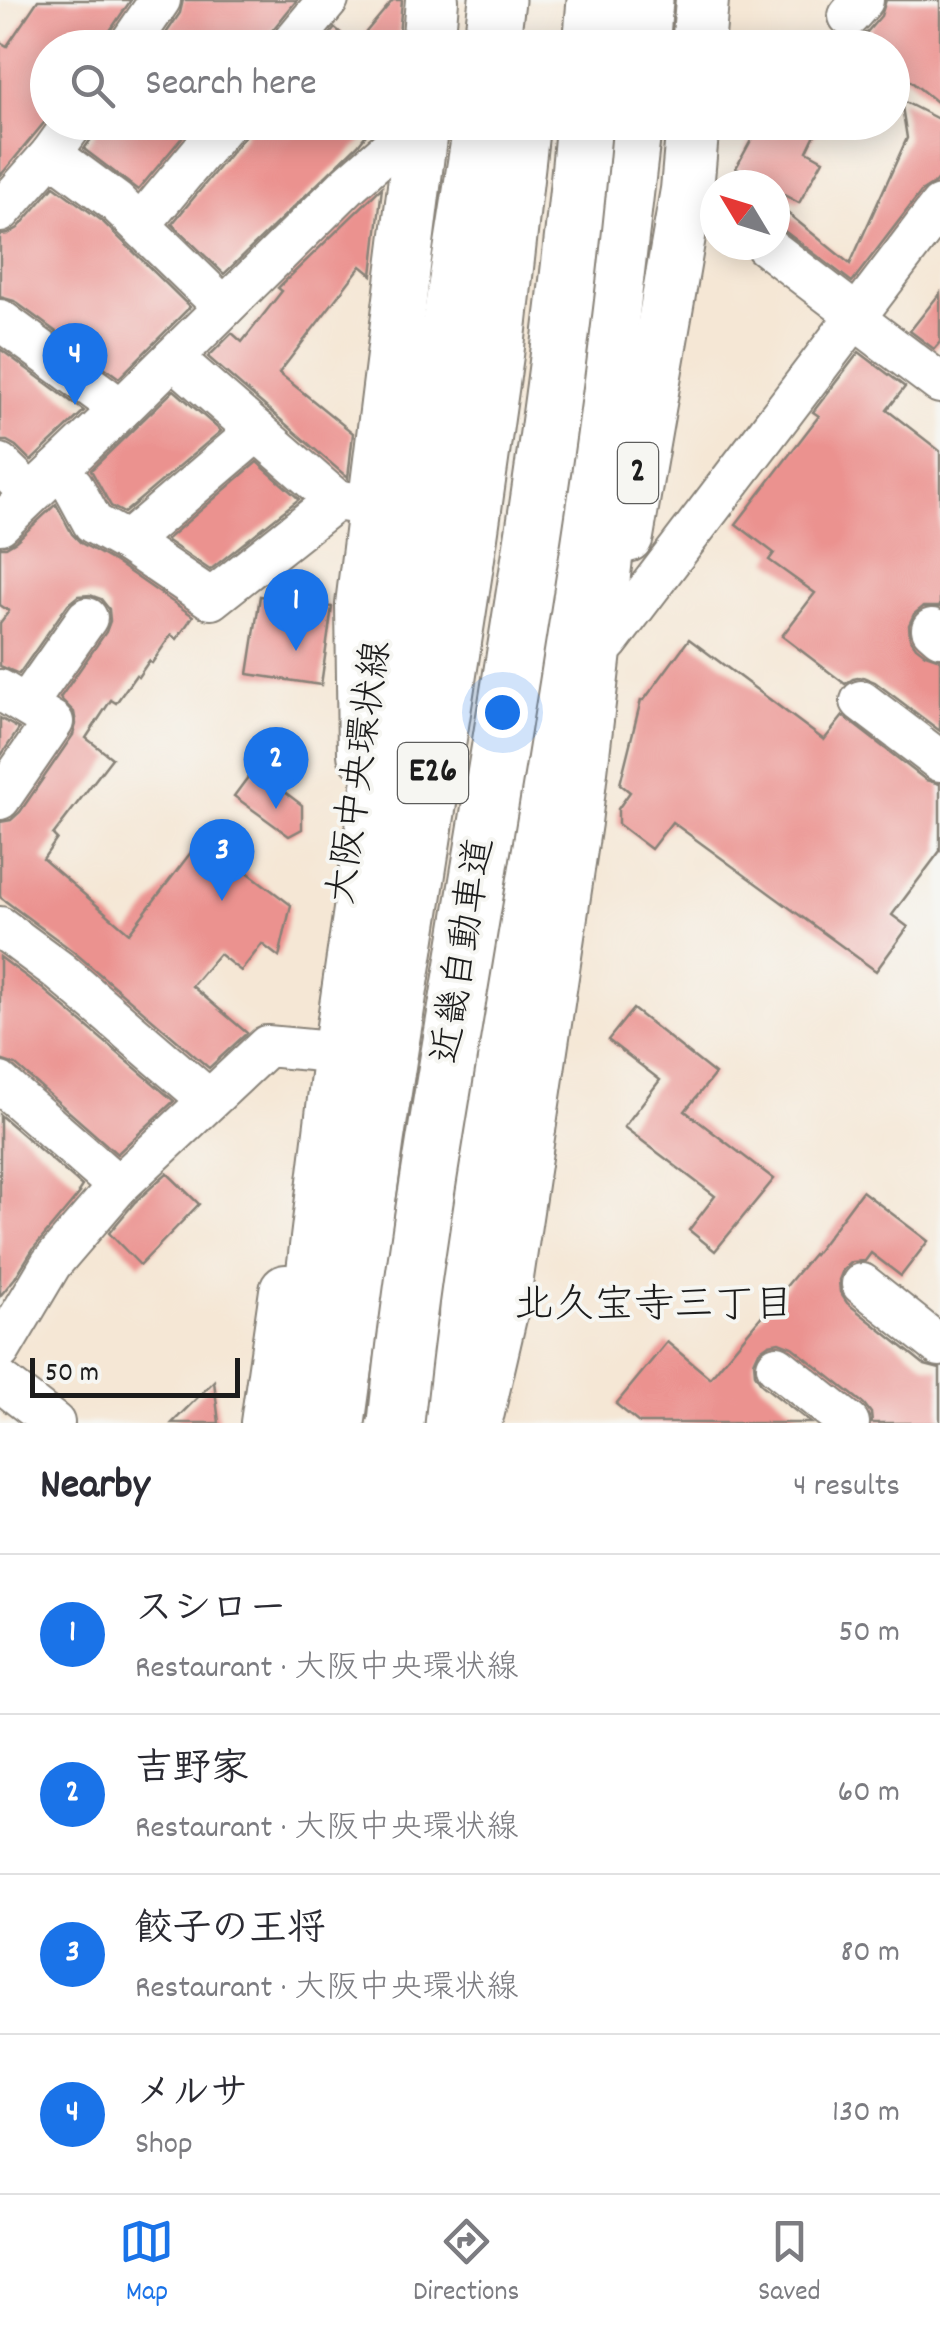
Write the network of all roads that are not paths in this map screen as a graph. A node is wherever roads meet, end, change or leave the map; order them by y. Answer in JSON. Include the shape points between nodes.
{"nodes":[{"id":1,"x":160,"y":0,"type":"edge"},
{"id":2,"x":328,"y":0,"type":"edge"},
{"id":3,"x":432,"y":0,"type":"edge"},
{"id":4,"x":466,"y":0,"type":"edge"},
{"id":5,"x":497,"y":0,"type":"edge"},
{"id":6,"x":532,"y":0,"type":"edge"},
{"id":7,"x":595,"y":0,"type":"edge"},
{"id":8,"x":645,"y":0,"type":"edge"},
{"id":9,"x":666,"y":0,"type":"edge"},
{"id":10,"x":702,"y":0,"type":"edge"},
{"id":11,"x":139,"y":30,"type":"edge"},
{"id":12,"x":303,"y":30,"type":"edge"},
{"id":13,"x":430,"y":30,"type":"edge"},
{"id":14,"x":464,"y":30,"type":"edge"},
{"id":15,"x":493,"y":30,"type":"edge"},
{"id":16,"x":530,"y":30,"type":"edge"},
{"id":17,"x":592,"y":30,"type":"edge"},
{"id":18,"x":642,"y":30,"type":"edge"},
{"id":19,"x":663,"y":30,"type":"edge"},
{"id":20,"x":700,"y":30,"type":"edge"},
{"id":21,"x":60,"y":140,"type":"edge"},
{"id":22,"x":64,"y":140,"type":"edge"},
{"id":23,"x":211,"y":140,"type":"edge"},
{"id":24,"x":400,"y":140,"type":"edge"},
{"id":25,"x":418,"y":140,"type":"edge"},
{"id":26,"x":479,"y":140,"type":"edge"},
{"id":27,"x":520,"y":140,"type":"edge"},
{"id":28,"x":582,"y":140,"type":"edge"},
{"id":29,"x":632,"y":140,"type":"edge"},
{"id":30,"x":652,"y":140,"type":"edge"},
{"id":31,"x":694,"y":140,"type":"edge"},
{"id":32,"x":455,"y":146,"type":"edge"},
{"id":33,"x":700,"y":190,"type":"edge"},
{"id":34,"x":700,"y":203,"type":"edge"},
{"id":35,"x":940,"y":206,"type":"edge"},
{"id":36,"x":0,"y":212,"type":"edge"},
{"id":37,"x":140,"y":226,"type":"junction"},
{"id":38,"x":784,"y":260,"type":"edge"},
{"id":39,"x":224,"y":308,"type":"junction"},
{"id":40,"x":856,"y":318,"type":"junction"},
{"id":41,"x":0,"y":320,"type":"edge"},
{"id":42,"x":173,"y":358,"type":"junction"},
{"id":43,"x":940,"y":383,"type":"edge"},
{"id":44,"x":121,"y":409,"type":"junction"},
{"id":45,"x":257,"y":431,"type":"junction"},
{"id":46,"x":0,"y":464,"type":"edge"},
{"id":47,"x":44,"y":482,"type":"junction"},
{"id":48,"x":355,"y":503,"type":"junction"},
{"id":49,"x":0,"y":524,"type":"edge"},
{"id":50,"x":128,"y":542,"type":"junction"},
{"id":51,"x":87,"y":618,"type":"dead end"},
{"id":52,"x":608,"y":642,"type":"junction"},
{"id":53,"x":13,"y":697,"type":"edge"},
{"id":54,"x":861,"y":701,"type":"dead end"},
{"id":55,"x":364,"y":754,"type":"junction"},
{"id":56,"x":940,"y":761,"type":"edge"},
{"id":57,"x":0,"y":799,"type":"edge"},
{"id":58,"x":575,"y":822,"type":"junction"},
{"id":59,"x":0,"y":927,"type":"edge"},
{"id":60,"x":321,"y":1051,"type":"junction"},
{"id":61,"x":0,"y":1084,"type":"edge"},
{"id":62,"x":210,"y":1100,"type":"junction"},
{"id":63,"x":118,"y":1186,"type":"junction"},
{"id":64,"x":862,"y":1284,"type":"dead end"},
{"id":65,"x":940,"y":1346,"type":"edge"},
{"id":66,"x":0,"y":1350,"type":"edge"},
{"id":67,"x":776,"y":1366,"type":"dead end"},
{"id":68,"x":0,"y":1380,"type":"edge"},
{"id":69,"x":54,"y":1423,"type":"edge"},
{"id":70,"x":267,"y":1423,"type":"edge"},
{"id":71,"x":296,"y":1423,"type":"edge"},
{"id":72,"x":336,"y":1423,"type":"edge"},
{"id":73,"x":370,"y":1423,"type":"edge"},
{"id":74,"x":396,"y":1423,"type":"edge"},
{"id":75,"x":425,"y":1423,"type":"edge"},
{"id":76,"x":464,"y":1423,"type":"edge"},
{"id":77,"x":475,"y":1423,"type":"edge"},
{"id":78,"x":848,"y":1423,"type":"edge"}],
"edges":[{"from":1,"to":11,"type":"street"},
{"from":2,"to":12,"type":"street"},
{"from":3,"to":13,"type":"main road"},
{"from":4,"to":14,"type":"main road"},
{"from":5,"to":15,"type":"highway"},
{"from":6,"to":16,"type":"highway"},
{"from":7,"to":17,"type":"highway"},
{"from":8,"to":18,"type":"highway"},
{"from":9,"to":19,"type":"main road"},
{"from":10,"to":20,"type":"main road"},
{"from":21,"to":36,"type":"street"},
{"from":22,"to":37,"type":"street"},
{"from":23,"to":37,"type":"street"},
{"from":24,"to":39,"type":"street"},
{"from":25,"to":48,"type":"main road"},
{"from":26,"to":71,"type":"highway","via":[[350,991]]},
{"from":27,"to":72,"type":"highway","name":"近畿自動車道","number":"E26","via":[[494,370]]},
{"from":28,"to":74,"type":"highway","name":"近畿自動車道","number":"E26","bridge":true,"via":[[528,570]]},
{"from":29,"to":76,"type":"highway","via":[[600,412],[467,1299]]},
{"from":30,"to":58,"type":"main road","number":"2"},
{"from":31,"to":33,"type":"main road","number":"2"},
{"from":32,"to":55,"type":"main road","name":"大阪中央環状線"},
{"from":34,"to":52,"type":"main road","number":"2"},
{"from":35,"to":40,"type":"street"},
{"from":37,"to":39,"type":"street"},
{"from":38,"to":40,"type":"street"},
{"from":39,"to":42,"type":"street"},
{"from":40,"to":43,"type":"street"},
{"from":40,"to":52,"type":"street"},
{"from":41,"to":44,"type":"street"},
{"from":42,"to":44,"type":"street"},
{"from":42,"to":45,"type":"street"},
{"from":44,"to":47,"type":"street"},
{"from":45,"to":48,"type":"street"},
{"from":45,"to":50,"type":"street"},
{"from":46,"to":47,"type":"street"},
{"from":47,"to":49,"type":"street"},
{"from":47,"to":50,"type":"street","via":[[73,486],[93,522]]},
{"from":48,"to":50,"type":"street","via":[[211,599]]},
{"from":48,"to":55,"type":"main road"},
{"from":51,"to":53,"type":"street"},
{"from":52,"to":58,"type":"main road","number":"2"},
{"from":53,"to":57,"type":"street","via":[[53,722]]},
{"from":54,"to":56,"type":"street"},
{"from":55,"to":60,"type":"main road","name":"大阪中央環状線"},
{"from":58,"to":77,"type":"main road","number":"2","via":[[503,1304]]},
{"from":59,"to":62,"type":"street"},
{"from":60,"to":62,"type":"street","via":[[267,1046]]},
{"from":60,"to":70,"type":"main road","name":"大阪中央環状線"},
{"from":61,"to":63,"type":"street"},
{"from":62,"to":63,"type":"street"},
{"from":63,"to":66,"type":"street","via":[[51,1264]]},
{"from":64,"to":65,"type":"street"},
{"from":67,"to":78,"type":"street"},
{"from":68,"to":69,"type":"street"},
{"from":73,"to":75,"type":"street","via":[[384,1326],[426,1334]]}]}
